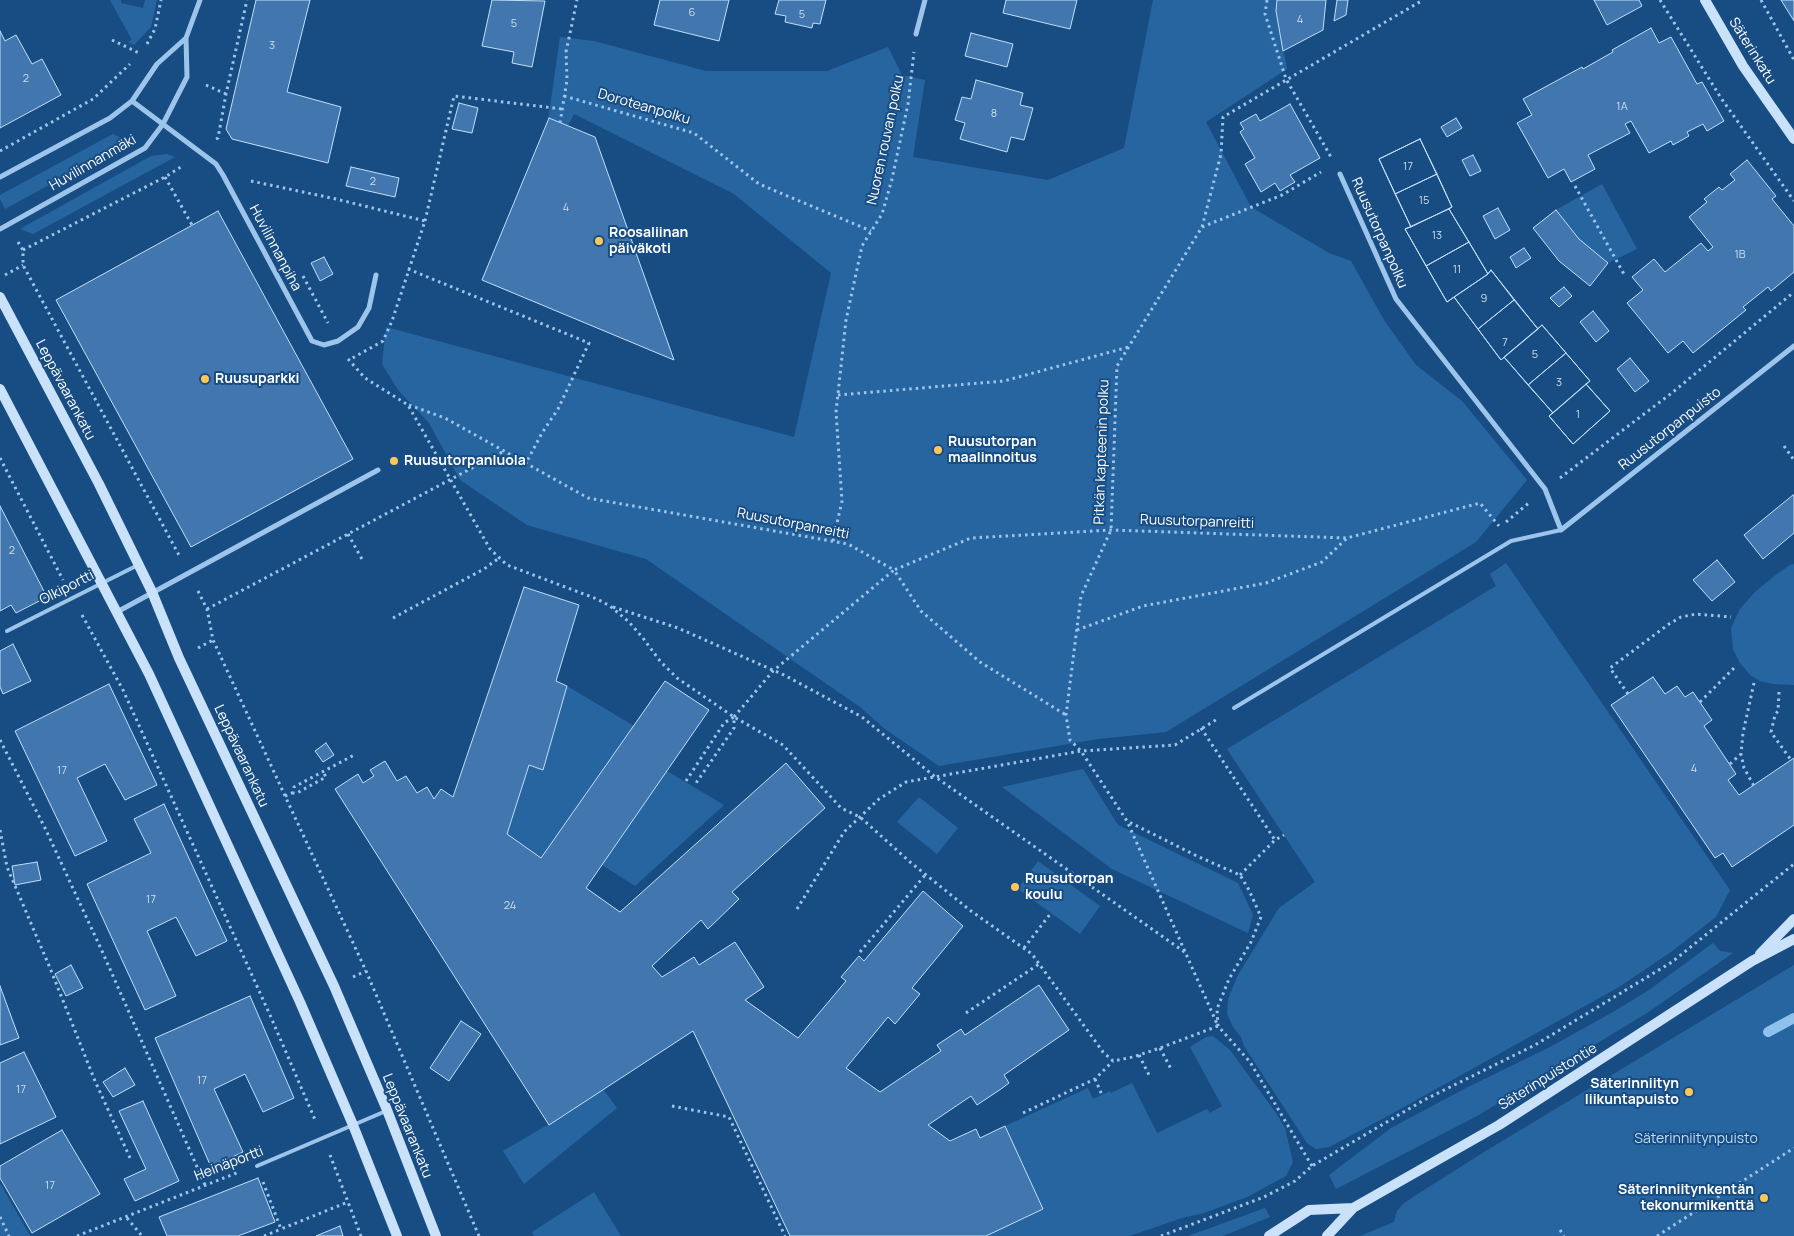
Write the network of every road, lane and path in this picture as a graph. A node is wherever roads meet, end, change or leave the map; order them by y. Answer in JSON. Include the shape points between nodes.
{"nodes":[{"id":1,"x":161,"y":0,"type":"edge"},
{"id":2,"x":200,"y":0,"type":"edge"},
{"id":3,"x":577,"y":0,"type":"edge"},
{"id":4,"x":925,"y":0,"type":"edge"},
{"id":5,"x":1267,"y":0,"type":"edge"},
{"id":6,"x":1423,"y":0,"type":"edge"},
{"id":7,"x":1660,"y":0,"type":"edge"},
{"id":8,"x":1705,"y":0,"type":"edge"},
{"id":9,"x":1761,"y":0,"type":"edge"},
{"id":10,"x":916,"y":34,"type":"joint"},
{"id":11,"x":186,"y":38,"type":"junction"},
{"id":12,"x":112,"y":40,"type":"dead end"},
{"id":13,"x":146,"y":46,"type":"dead end"},
{"id":14,"x":1794,"y":60,"type":"edge"},
{"id":15,"x":1286,"y":79,"type":"junction"},
{"id":16,"x":564,"y":96,"type":"junction"},
{"id":17,"x":132,"y":101,"type":"junction"},
{"id":18,"x":562,"y":109,"type":"junction"},
{"id":19,"x":560,"y":123,"type":"dead end"},
{"id":20,"x":163,"y":124,"type":"junction"},
{"id":21,"x":1794,"y":139,"type":"edge"},
{"id":22,"x":0,"y":151,"type":"edge"},
{"id":23,"x":1335,"y":164,"type":"junction"},
{"id":24,"x":1340,"y":174,"type":"joint"},
{"id":25,"x":0,"y":177,"type":"edge"},
{"id":26,"x":165,"y":177,"type":"dead end"},
{"id":27,"x":252,"y":181,"type":"dead end"},
{"id":28,"x":1575,"y":186,"type":"dead end"},
{"id":29,"x":1794,"y":201,"type":"edge"},
{"id":30,"x":424,"y":221,"type":"junction"},
{"id":31,"x":8,"y":224,"type":"junction"},
{"id":32,"x":192,"y":225,"type":"dead end"},
{"id":33,"x":1202,"y":227,"type":"junction"},
{"id":34,"x":0,"y":229,"type":"edge"},
{"id":35,"x":871,"y":231,"type":"junction"},
{"id":36,"x":22,"y":264,"type":"junction"},
{"id":37,"x":376,"y":275,"type":"dead end"},
{"id":38,"x":1625,"y":276,"type":"dead end"},
{"id":39,"x":0,"y":277,"type":"edge"},
{"id":40,"x":1794,"y":292,"type":"edge"},
{"id":41,"x":0,"y":298,"type":"edge"},
{"id":42,"x":1129,"y":346,"type":"junction"},
{"id":43,"x":1794,"y":346,"type":"edge"},
{"id":44,"x":349,"y":360,"type":"dead end"},
{"id":45,"x":0,"y":389,"type":"edge"},
{"id":46,"x":838,"y":396,"type":"junction"},
{"id":47,"x":408,"y":405,"type":"junction"},
{"id":48,"x":1784,"y":446,"type":"dead end"},
{"id":49,"x":504,"y":451,"type":"junction"},
{"id":50,"x":0,"y":458,"type":"edge"},
{"id":51,"x":1794,"y":460,"type":"edge"},
{"id":52,"x":526,"y":463,"type":"junction"},
{"id":53,"x":378,"y":470,"type":"dead end"},
{"id":54,"x":451,"y":478,"type":"junction"},
{"id":55,"x":1546,"y":488,"type":"junction"},
{"id":56,"x":1111,"y":530,"type":"junction"},
{"id":57,"x":1561,"y":530,"type":"junction"},
{"id":58,"x":348,"y":534,"type":"junction"},
{"id":59,"x":1347,"y":538,"type":"junction"},
{"id":60,"x":833,"y":541,"type":"junction"},
{"id":61,"x":499,"y":558,"type":"junction"},
{"id":62,"x":363,"y":561,"type":"dead end"},
{"id":63,"x":138,"y":565,"type":"junction"},
{"id":64,"x":894,"y":570,"type":"junction"},
{"id":65,"x":189,"y":573,"type":"junction"},
{"id":66,"x":102,"y":583,"type":"junction"},
{"id":67,"x":152,"y":592,"type":"junction"},
{"id":68,"x":73,"y":598,"type":"junction"},
{"id":69,"x":610,"y":606,"type":"junction"},
{"id":70,"x":207,"y":609,"type":"junction"},
{"id":71,"x":117,"y":612,"type":"junction"},
{"id":72,"x":1731,"y":617,"type":"dead end"},
{"id":73,"x":392,"y":618,"type":"dead end"},
{"id":74,"x":1077,"y":630,"type":"junction"},
{"id":75,"x":7,"y":631,"type":"dead end"},
{"id":76,"x":1735,"y":666,"type":"dead end"},
{"id":77,"x":773,"y":671,"type":"junction"},
{"id":78,"x":1754,"y":683,"type":"dead end"},
{"id":79,"x":1779,"y":692,"type":"dead end"},
{"id":80,"x":1628,"y":694,"type":"dead end"},
{"id":81,"x":1700,"y":702,"type":"dead end"},
{"id":82,"x":1234,"y":708,"type":"joint"},
{"id":83,"x":1066,"y":715,"type":"junction"},
{"id":84,"x":734,"y":717,"type":"junction"},
{"id":85,"x":1202,"y":728,"type":"junction"},
{"id":86,"x":0,"y":740,"type":"edge"},
{"id":87,"x":1081,"y":751,"type":"junction"},
{"id":88,"x":356,"y":754,"type":"dead end"},
{"id":89,"x":1742,"y":754,"type":"junction"},
{"id":90,"x":1792,"y":760,"type":"dead end"},
{"id":91,"x":1730,"y":764,"type":"dead end"},
{"id":92,"x":934,"y":776,"type":"junction"},
{"id":93,"x":686,"y":781,"type":"dead end"},
{"id":94,"x":694,"y":786,"type":"dead end"},
{"id":95,"x":1754,"y":786,"type":"dead end"},
{"id":96,"x":285,"y":796,"type":"junction"},
{"id":97,"x":860,"y":817,"type":"junction"},
{"id":98,"x":1127,"y":821,"type":"junction"},
{"id":99,"x":0,"y":830,"type":"edge"},
{"id":100,"x":1284,"y":835,"type":"dead end"},
{"id":101,"x":1276,"y":840,"type":"junction"},
{"id":102,"x":1794,"y":864,"type":"edge"},
{"id":103,"x":926,"y":874,"type":"junction"},
{"id":104,"x":1240,"y":875,"type":"junction"},
{"id":105,"x":798,"y":909,"type":"dead end"},
{"id":106,"x":1051,"y":913,"type":"dead end"},
{"id":107,"x":1794,"y":920,"type":"edge"},
{"id":108,"x":1794,"y":938,"type":"edge"},
{"id":109,"x":1024,"y":948,"type":"junction"},
{"id":110,"x":860,"y":952,"type":"dead end"},
{"id":111,"x":1186,"y":953,"type":"junction"},
{"id":112,"x":1752,"y":961,"type":"junction"},
{"id":113,"x":1039,"y":964,"type":"junction"},
{"id":114,"x":966,"y":1013,"type":"dead end"},
{"id":115,"x":1218,"y":1026,"type":"junction"},
{"id":116,"x":1160,"y":1048,"type":"junction"},
{"id":117,"x":1139,"y":1055,"type":"junction"},
{"id":118,"x":1113,"y":1061,"type":"junction"},
{"id":119,"x":1171,"y":1069,"type":"dead end"},
{"id":120,"x":1149,"y":1075,"type":"dead end"},
{"id":121,"x":1095,"y":1079,"type":"junction"},
{"id":122,"x":1102,"y":1095,"type":"dead end"},
{"id":123,"x":672,"y":1106,"type":"dead end"},
{"id":124,"x":387,"y":1110,"type":"junction"},
{"id":125,"x":1023,"y":1113,"type":"dead end"},
{"id":126,"x":353,"y":1125,"type":"junction"},
{"id":127,"x":323,"y":1138,"type":"junction"},
{"id":128,"x":1794,"y":1148,"type":"edge"},
{"id":129,"x":131,"y":1160,"type":"dead end"},
{"id":130,"x":257,"y":1166,"type":"junction"},
{"id":131,"x":1312,"y":1166,"type":"junction"},
{"id":132,"x":205,"y":1185,"type":"junction"},
{"id":133,"x":348,"y":1202,"type":"junction"},
{"id":134,"x":1353,"y":1208,"type":"junction"},
{"id":135,"x":0,"y":1217,"type":"edge"},
{"id":136,"x":126,"y":1218,"type":"junction"},
{"id":137,"x":281,"y":1229,"type":"junction"},
{"id":138,"x":1560,"y":1230,"type":"dead end"},
{"id":139,"x":9,"y":1236,"type":"edge"},
{"id":140,"x":77,"y":1236,"type":"edge"},
{"id":141,"x":142,"y":1236,"type":"edge"},
{"id":142,"x":264,"y":1236,"type":"edge"},
{"id":143,"x":361,"y":1236,"type":"edge"},
{"id":144,"x":397,"y":1236,"type":"edge"},
{"id":145,"x":436,"y":1236,"type":"edge"},
{"id":146,"x":479,"y":1236,"type":"edge"},
{"id":147,"x":785,"y":1236,"type":"edge"},
{"id":148,"x":1161,"y":1236,"type":"edge"},
{"id":149,"x":1269,"y":1236,"type":"edge"},
{"id":150,"x":1326,"y":1236,"type":"edge"},
{"id":151,"x":1564,"y":1236,"type":"edge"},
{"id":152,"x":1657,"y":1236,"type":"edge"}],
"edges":[{"from":1,"to":13,"type":"path","via":[[155,29]]},
{"from":2,"to":11,"type":"street","name":"Huvilinnanmäki"},
{"from":3,"to":16,"type":"path","via":[[566,52]]},
{"from":4,"to":10,"type":"street"},
{"from":5,"to":15,"type":"path","name":"Ruusutorpanpolku","via":[[1265,14]]},
{"from":6,"to":15,"type":"path"},
{"from":7,"to":29,"type":"path","via":[[1721,98]]},
{"from":8,"to":21,"type":"main road","name":"Säterinkatu","via":[[1743,66]]},
{"from":9,"to":14,"type":"path"},
{"from":10,"to":35,"type":"path","name":"Nuoren rouvan polku","via":[[908,104],[892,179],[882,214]]},
{"from":11,"to":17,"type":"street","name":"Huvilinnanmäki","via":[[157,64]]},
{"from":11,"to":20,"type":"street","name":"Huvilinnanmäki","via":[[187,77]]},
{"from":12,"to":22,"type":"path","via":[[141,54],[93,99]]},
{"from":15,"to":23,"type":"path","name":"Ruusutorpanpolku"},
{"from":15,"to":33,"type":"path","name":"Pitkän kapteenin polku","via":[[1223,117],[1221,154]]},
{"from":16,"to":18,"type":"path"},
{"from":16,"to":35,"type":"path","name":"Doroteanpolku","via":[[694,133],[760,184]]},
{"from":17,"to":20,"type":"street","name":"Huvilinnanpiha"},
{"from":17,"to":25,"type":"street","name":"Huvilinnanmäki","via":[[110,118]]},
{"from":18,"to":19,"type":"path"},
{"from":18,"to":30,"type":"path","via":[[454,96]]},
{"from":20,"to":31,"type":"street","name":"Huvilinnanmäki","via":[[146,148]]},
{"from":20,"to":37,"type":"street","name":"Huvilinnanpiha","via":[[216,164],[223,174],[312,342],[324,345],[338,341],[358,327],[369,308]]},
{"from":23,"to":24,"type":"path","name":"Ruusutorpanpolku"},
{"from":23,"to":33,"type":"path","via":[[1282,195]]},
{"from":24,"to":55,"type":"street","name":"Ruusutorpanpolku","via":[[1396,298]]},
{"from":26,"to":32,"type":"path"},
{"from":27,"to":30,"type":"path"},
{"from":28,"to":38,"type":"path"},
{"from":30,"to":52,"type":"path","via":[[408,269],[589,343],[558,408]]},
{"from":31,"to":34,"type":"street","name":"Huvilinnanmäki"},
{"from":31,"to":36,"type":"path","via":[[23,250]]},
{"from":33,"to":42,"type":"path","name":"Pitkän kapteenin polku"},
{"from":35,"to":46,"type":"path","name":"Nuoren rouvan polku","via":[[862,246],[846,320]]},
{"from":36,"to":39,"type":"path"},
{"from":36,"to":65,"type":"path"},
{"from":40,"to":55,"type":"path","via":[[1673,392]]},
{"from":41,"to":63,"type":"main road","name":"Leppävaarankatu","via":[[99,484]]},
{"from":42,"to":46,"type":"path","via":[[1004,382]]},
{"from":42,"to":56,"type":"path","name":"Pitkän kapteenin polku","via":[[1117,366]]},
{"from":43,"to":57,"type":"street","name":"Ruusutorpanpuisto"},
{"from":44,"to":47,"type":"path","via":[[365,378]]},
{"from":45,"to":66,"type":"main road"},
{"from":46,"to":60,"type":"path","name":"Nuoren rouvan polku","via":[[836,412],[842,501]]},
{"from":47,"to":49,"type":"path","name":"Ruusutorpanreitti","via":[[445,418]]},
{"from":47,"to":54,"type":"path"},
{"from":48,"to":51,"type":"path"},
{"from":49,"to":52,"type":"path","name":"Ruusutorpanreitti"},
{"from":49,"to":54,"type":"path"},
{"from":50,"to":68,"type":"path"},
{"from":52,"to":60,"type":"path","name":"Ruusutorpanreitti","via":[[588,498]]},
{"from":53,"to":65,"type":"street"},
{"from":54,"to":58,"type":"path"},
{"from":54,"to":61,"type":"path","via":[[490,549]]},
{"from":55,"to":57,"type":"street","name":"Ruusutorpanpolku"},
{"from":55,"to":59,"type":"path","name":"Ruusutorpanreitti","via":[[1500,527],[1480,503]]},
{"from":56,"to":59,"type":"path","name":"Ruusutorpanreitti"},
{"from":56,"to":64,"type":"path","name":"Ruusutorpanreitti","via":[[971,538]]},
{"from":56,"to":74,"type":"path","name":"Pitkän kapteenin polku","via":[[1081,596]]},
{"from":57,"to":82,"type":"lane","via":[[1511,540]]},
{"from":58,"to":62,"type":"path"},
{"from":58,"to":70,"type":"path"},
{"from":59,"to":74,"type":"path","via":[[1322,562],[1266,584],[1143,606]]},
{"from":60,"to":64,"type":"path","name":"Ruusutorpanreitti","via":[[848,544]]},
{"from":61,"to":69,"type":"path","via":[[507,565]]},
{"from":61,"to":73,"type":"path"},
{"from":63,"to":66,"type":"lane","name":"Olkiportti"},
{"from":63,"to":67,"type":"main road","name":"Leppävaarankatu"},
{"from":64,"to":77,"type":"path"},
{"from":64,"to":83,"type":"path","via":[[921,611],[980,662]]},
{"from":65,"to":67,"type":"street"},
{"from":65,"to":70,"type":"path"},
{"from":66,"to":68,"type":"lane","name":"Olkiportti"},
{"from":66,"to":71,"type":"main road"},
{"from":67,"to":71,"type":"street"},
{"from":67,"to":124,"type":"main road","name":"Leppävaarankatu","via":[[334,986]]},
{"from":68,"to":75,"type":"lane","name":"Olkiportti"},
{"from":68,"to":127,"type":"path","via":[[123,690]]},
{"from":69,"to":77,"type":"path","via":[[678,628]]},
{"from":69,"to":84,"type":"path","via":[[629,622],[677,678]]},
{"from":70,"to":96,"type":"path","via":[[213,640]]},
{"from":71,"to":126,"type":"main road","via":[[300,1002]]},
{"from":72,"to":80,"type":"path","via":[[1696,614],[1668,624],[1610,668]]},
{"from":74,"to":83,"type":"path","name":"Pitkän kapteenin polku"},
{"from":76,"to":81,"type":"path"},
{"from":77,"to":84,"type":"path"},
{"from":77,"to":92,"type":"path","via":[[862,717]]},
{"from":78,"to":89,"type":"path","via":[[1742,733]]},
{"from":79,"to":90,"type":"path","via":[[1778,711],[1771,732]]},
{"from":82,"to":85,"type":"path"},
{"from":83,"to":87,"type":"path","name":"Pitkän kapteenin polku","via":[[1070,740]]},
{"from":84,"to":93,"type":"path","via":[[724,723]]},
{"from":84,"to":94,"type":"path","via":[[734,728]]},
{"from":84,"to":97,"type":"path","via":[[783,745],[841,808]]},
{"from":85,"to":87,"type":"path","via":[[1175,745]]},
{"from":85,"to":101,"type":"path"},
{"from":86,"to":132,"type":"path","via":[[45,828]]},
{"from":87,"to":92,"type":"path"},
{"from":87,"to":98,"type":"path","name":"Pitkän kapteenin polku"},
{"from":88,"to":96,"type":"path","via":[[294,787],[292,793]]},
{"from":89,"to":91,"type":"path"},
{"from":89,"to":95,"type":"path","via":[[1744,768]]},
{"from":92,"to":97,"type":"path","via":[[906,782],[879,799]]},
{"from":92,"to":111,"type":"path"},
{"from":96,"to":146,"type":"path","via":[[366,971]]},
{"from":97,"to":103,"type":"path"},
{"from":97,"to":105,"type":"path","via":[[844,832]]},
{"from":98,"to":104,"type":"path"},
{"from":98,"to":111,"type":"path","name":"Pitkän kapteenin polku"},
{"from":99,"to":129,"type":"path","via":[[6,867]]},
{"from":100,"to":101,"type":"path"},
{"from":101,"to":104,"type":"path"},
{"from":102,"to":131,"type":"path","via":[[1672,962],[1535,1045],[1424,1100]]},
{"from":103,"to":109,"type":"path"},
{"from":103,"to":110,"type":"path"},
{"from":104,"to":115,"type":"path","via":[[1261,917],[1217,1009]]},
{"from":106,"to":109,"type":"path"},
{"from":107,"to":112,"type":"main road","name":"Säterinpuistontie"},
{"from":108,"to":112,"type":"main road","name":"Säterinpuistontie"},
{"from":109,"to":113,"type":"path"},
{"from":111,"to":115,"type":"path","name":"Pitkän kapteenin polku"},
{"from":112,"to":134,"type":"main road","name":"Säterinpuistontie","via":[[1499,1125]]},
{"from":113,"to":114,"type":"path"},
{"from":113,"to":118,"type":"path"},
{"from":115,"to":116,"type":"path"},
{"from":115,"to":131,"type":"path","via":[[1250,1062]]},
{"from":116,"to":117,"type":"path"},
{"from":116,"to":119,"type":"path"},
{"from":117,"to":118,"type":"path"},
{"from":117,"to":120,"type":"path"},
{"from":118,"to":121,"type":"path"},
{"from":121,"to":122,"type":"path"},
{"from":121,"to":125,"type":"path"},
{"from":123,"to":147,"type":"path","via":[[729,1117]]},
{"from":124,"to":126,"type":"lane","name":"Heinäportti"},
{"from":124,"to":145,"type":"main road","name":"Leppävaarankatu"},
{"from":126,"to":127,"type":"lane","name":"Heinäportti"},
{"from":126,"to":144,"type":"main road"},
{"from":127,"to":130,"type":"lane","name":"Heinäportti"},
{"from":127,"to":133,"type":"path"},
{"from":128,"to":152,"type":"path"},
{"from":130,"to":132,"type":"path","name":"Heinäportti"},
{"from":130,"to":137,"type":"path"},
{"from":131,"to":148,"type":"path","via":[[1295,1181],[1264,1197]]},
{"from":132,"to":136,"type":"path","name":"Heinäportti"},
{"from":133,"to":137,"type":"path"},
{"from":133,"to":143,"type":"path"},
{"from":134,"to":149,"type":"main road","name":"Säterinpuistontie","via":[[1309,1210]]},
{"from":134,"to":150,"type":"main road","name":"Säterinpuistontie"},
{"from":135,"to":139,"type":"path"},
{"from":136,"to":140,"type":"path","name":"Heinäportti"},
{"from":136,"to":141,"type":"path"},
{"from":137,"to":142,"type":"path"},
{"from":138,"to":151,"type":"path"}]}
